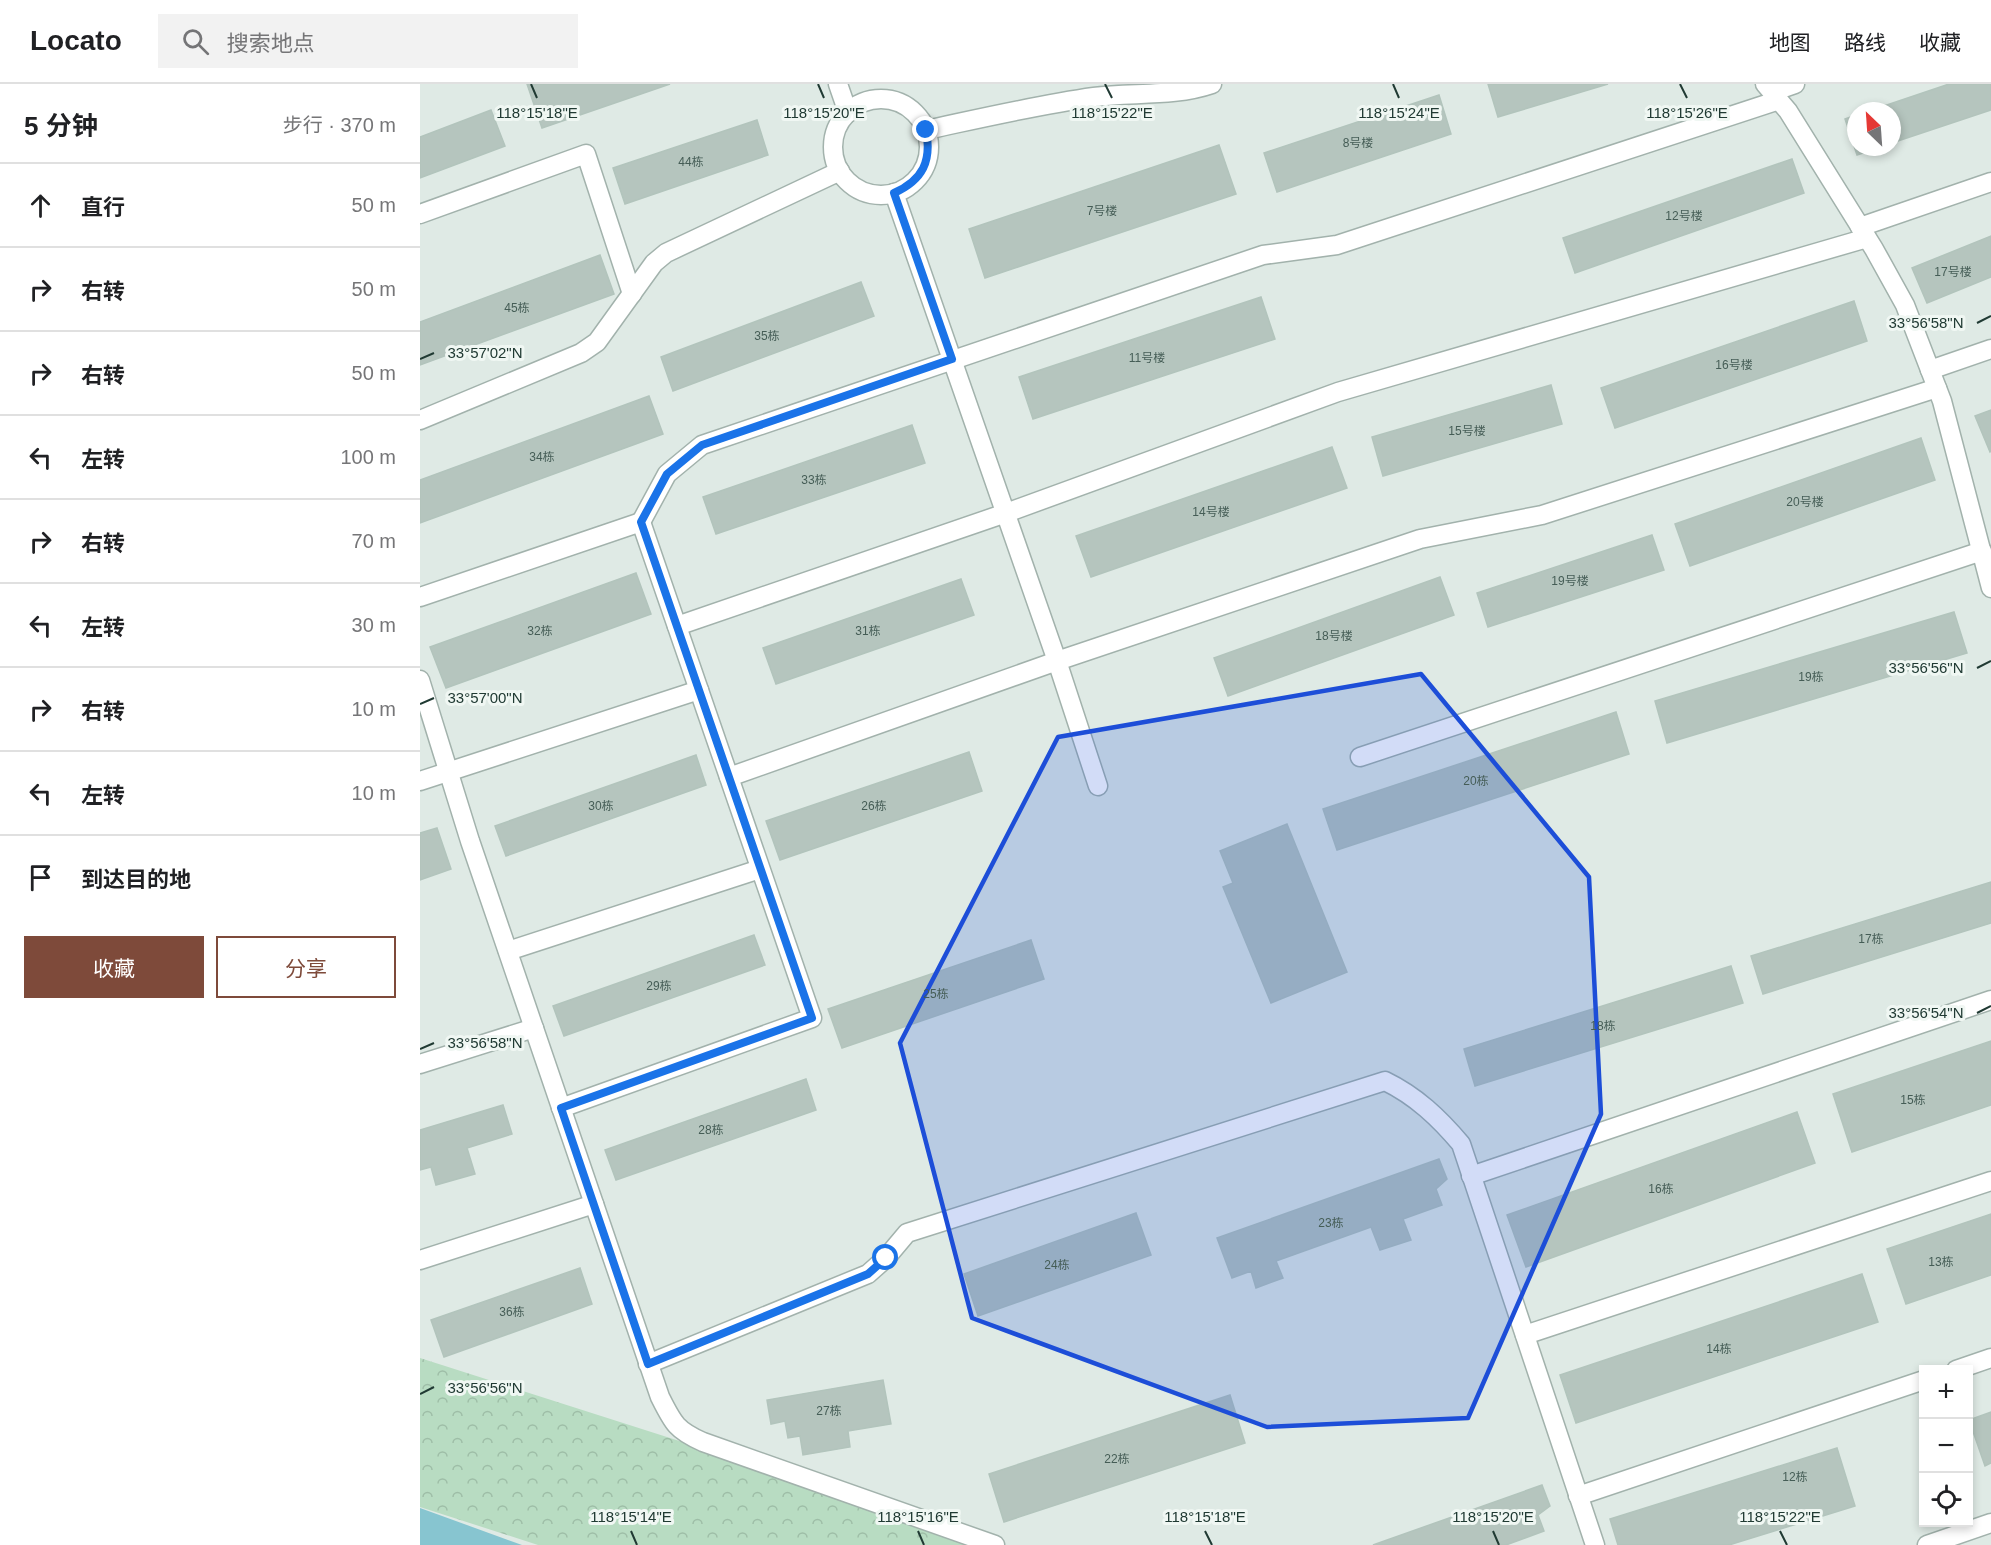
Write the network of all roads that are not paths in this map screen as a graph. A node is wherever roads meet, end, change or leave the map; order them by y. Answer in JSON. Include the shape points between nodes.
{"nodes":[{"id":1,"x":838,"y":84,"type":"edge"},
{"id":2,"x":892,"y":84,"type":"edge"},
{"id":3,"x":1212,"y":84,"type":"edge"},
{"id":4,"x":1796,"y":84,"type":"edge"},
{"id":5,"x":1772,"y":92,"type":"edge"},
{"id":6,"x":899,"y":103,"type":"junction"},
{"id":7,"x":848,"y":112,"type":"junction"},
{"id":8,"x":926,"y":130,"type":"junction"},
{"id":9,"x":840,"y":171,"type":"junction"},
{"id":10,"x":1991,"y":182,"type":"edge"},
{"id":11,"x":894,"y":193,"type":"junction"},
{"id":12,"x":420,"y":214,"type":"edge"},
{"id":13,"x":1864,"y":233,"type":"junction"},
{"id":14,"x":632,"y":294,"type":"junction"},
{"id":15,"x":1991,"y":349,"type":"edge"},
{"id":16,"x":952,"y":359,"type":"junction"},
{"id":17,"x":1930,"y":370,"type":"junction"},
{"id":18,"x":1937,"y":388,"type":"junction"},
{"id":19,"x":420,"y":420,"type":"edge"},
{"id":20,"x":1006,"y":513,"type":"junction"},
{"id":21,"x":641,"y":522,"type":"junction"},
{"id":22,"x":1982,"y":551,"type":"junction"},
{"id":23,"x":1991,"y":588,"type":"edge"},
{"id":24,"x":420,"y":597,"type":"edge"},
{"id":25,"x":677,"y":626,"type":"junction"},
{"id":26,"x":1058,"y":661,"type":"junction"},
{"id":27,"x":420,"y":681,"type":"edge"},
{"id":28,"x":699,"y":690,"type":"junction"},
{"id":29,"x":1360,"y":757,"type":"dead end"},
{"id":30,"x":448,"y":772,"type":"junction"},
{"id":31,"x":729,"y":777,"type":"junction"},
{"id":32,"x":420,"y":781,"type":"edge"},
{"id":33,"x":1098,"y":786,"type":"dead end"},
{"id":34,"x":760,"y":869,"type":"junction"},
{"id":35,"x":508,"y":951,"type":"junction"},
{"id":36,"x":1991,"y":1000,"type":"edge"},
{"id":37,"x":534,"y":1028,"type":"junction"},
{"id":38,"x":420,"y":1064,"type":"edge"},
{"id":39,"x":561,"y":1108,"type":"junction"},
{"id":40,"x":1471,"y":1176,"type":"junction"},
{"id":41,"x":1991,"y":1181,"type":"edge"},
{"id":42,"x":594,"y":1204,"type":"junction"},
{"id":43,"x":420,"y":1260,"type":"edge"},
{"id":44,"x":1525,"y":1335,"type":"junction"},
{"id":45,"x":1991,"y":1358,"type":"edge"},
{"id":46,"x":648,"y":1364,"type":"junction"},
{"id":47,"x":1971,"y":1365,"type":"edge"},
{"id":48,"x":1919,"y":1381,"type":"edge"},
{"id":49,"x":1578,"y":1496,"type":"junction"},
{"id":50,"x":1991,"y":1523,"type":"edge"},
{"id":51,"x":994,"y":1545,"type":"edge"},
{"id":52,"x":1595,"y":1545,"type":"edge"},
{"id":53,"x":1927,"y":1545,"type":"edge"}],
"edges":[{"from":1,"to":7,"type":"lane"},
{"from":2,"to":6,"type":"lane"},
{"from":3,"to":8,"type":"lane","via":[[1169,93],[1096,97]]},
{"from":4,"to":5,"type":"lane"},
{"from":5,"to":13,"type":"lane","via":[[1788,111]]},
{"from":5,"to":16,"type":"lane","via":[[1337,245],[1263,255]]},
{"from":6,"to":7,"type":"lane","via":[[876,99]]},
{"from":6,"to":8,"type":"lane","via":[[918,116]]},
{"from":7,"to":9,"type":"lane","via":[[838,125],[834,140],[834,156]]},
{"from":8,"to":11,"type":"lane","via":[[927,161],[920,175]]},
{"from":9,"to":11,"type":"lane","via":[[863,192]]},
{"from":9,"to":14,"type":"lane","via":[[666,253]]},
{"from":10,"to":13,"type":"lane"},
{"from":11,"to":16,"type":"lane"},
{"from":12,"to":14,"type":"lane","via":[[586,154]]},
{"from":13,"to":17,"type":"lane","via":[[1905,305]]},
{"from":13,"to":20,"type":"lane","via":[[1338,392]]},
{"from":14,"to":19,"type":"lane","via":[[597,342],[581,353]]},
{"from":15,"to":17,"type":"lane"},
{"from":16,"to":20,"type":"lane"},
{"from":16,"to":21,"type":"lane","via":[[702,445],[667,474]]},
{"from":17,"to":18,"type":"lane"},
{"from":18,"to":22,"type":"lane"},
{"from":18,"to":26,"type":"lane","via":[[1542,515],[1420,539]]},
{"from":20,"to":25,"type":"lane"},
{"from":20,"to":26,"type":"lane"},
{"from":21,"to":24,"type":"lane"},
{"from":21,"to":25,"type":"lane"},
{"from":22,"to":23,"type":"lane"},
{"from":22,"to":29,"type":"lane"},
{"from":25,"to":28,"type":"lane"},
{"from":26,"to":31,"type":"lane"},
{"from":26,"to":33,"type":"lane"},
{"from":27,"to":30,"type":"lane"},
{"from":28,"to":30,"type":"lane"},
{"from":28,"to":31,"type":"lane"},
{"from":30,"to":32,"type":"lane"},
{"from":30,"to":35,"type":"lane"},
{"from":31,"to":34,"type":"lane"},
{"from":34,"to":35,"type":"lane"},
{"from":34,"to":39,"type":"lane","via":[[812,1018]]},
{"from":35,"to":37,"type":"lane"},
{"from":36,"to":40,"type":"lane"},
{"from":37,"to":38,"type":"lane"},
{"from":37,"to":39,"type":"lane"},
{"from":39,"to":42,"type":"lane"},
{"from":40,"to":44,"type":"lane"},
{"from":40,"to":46,"type":"lane","via":[[1461,1144],[1440,1119],[1405,1090],[1385,1081],[907,1233],[868,1274]]},
{"from":41,"to":44,"type":"lane"},
{"from":42,"to":43,"type":"lane"},
{"from":42,"to":46,"type":"lane"},
{"from":44,"to":49,"type":"lane"},
{"from":45,"to":47,"type":"lane"},
{"from":46,"to":51,"type":"lane","via":[[673,1422],[684,1433]]},
{"from":48,"to":49,"type":"lane"},
{"from":49,"to":52,"type":"lane"},
{"from":50,"to":53,"type":"lane"}]}
